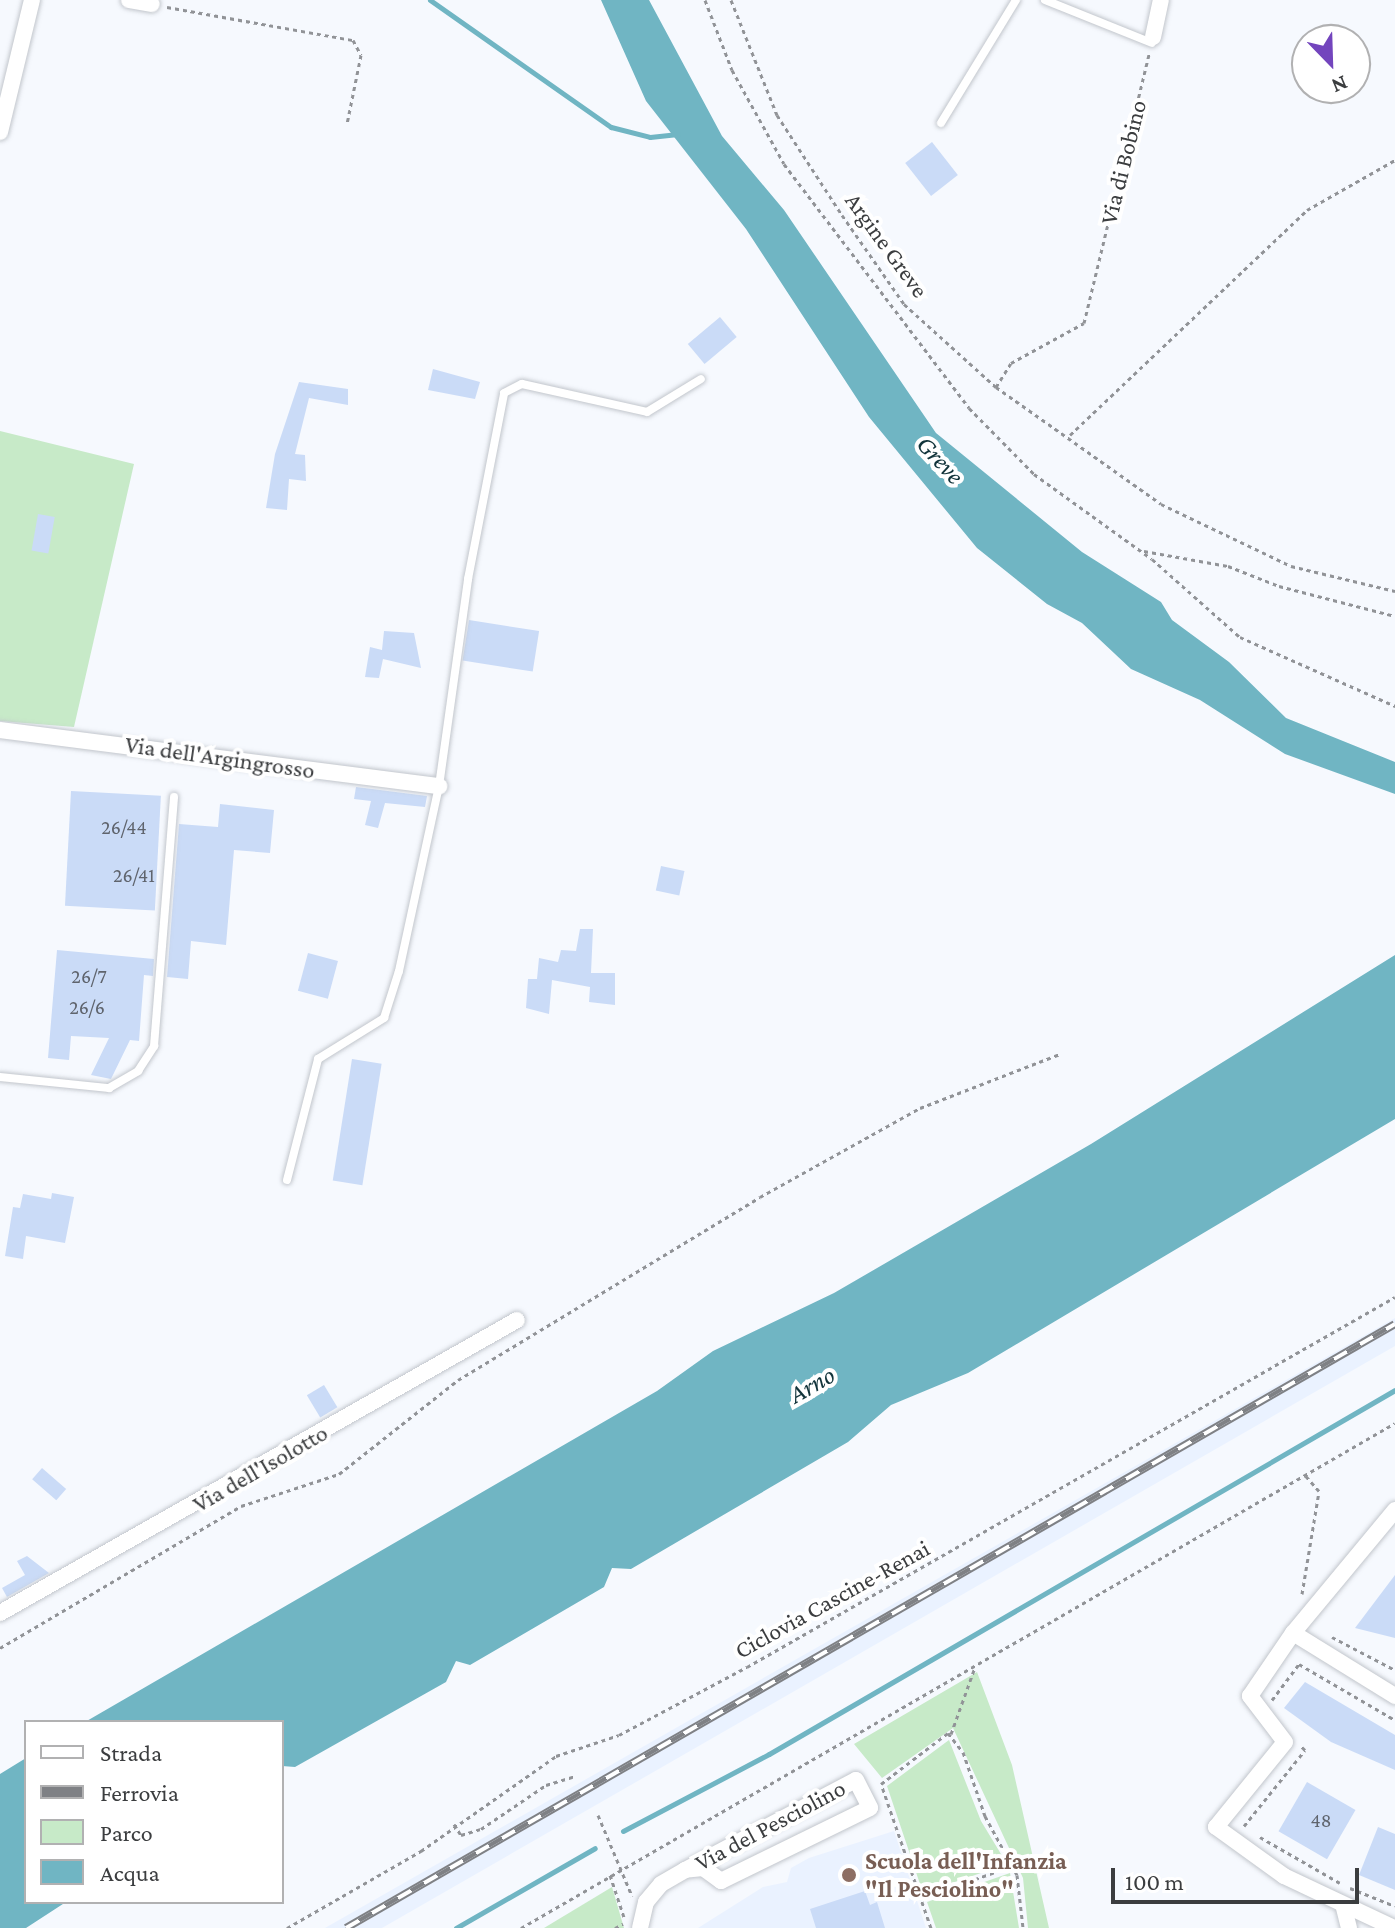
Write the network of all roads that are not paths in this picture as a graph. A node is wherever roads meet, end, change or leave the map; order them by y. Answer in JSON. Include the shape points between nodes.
{"nodes":[{"id":1,"x":32,"y":0,"type":"edge"},
{"id":2,"x":129,"y":0,"type":"edge"},
{"id":3,"x":1016,"y":0,"type":"edge"},
{"id":4,"x":1045,"y":0,"type":"edge"},
{"id":5,"x":1161,"y":0,"type":"edge"},
{"id":6,"x":152,"y":4,"type":"road end"},
{"id":7,"x":1152,"y":40,"type":"joint"},
{"id":8,"x":941,"y":123,"type":"dead end"},
{"id":9,"x":0,"y":132,"type":"edge"},
{"id":10,"x":701,"y":379,"type":"dead end"},
{"id":11,"x":0,"y":730,"type":"edge"},
{"id":12,"x":439,"y":786,"type":"junction"},
{"id":13,"x":174,"y":797,"type":"dead end"},
{"id":14,"x":0,"y":1077,"type":"edge"},
{"id":15,"x":287,"y":1180,"type":"dead end"},
{"id":16,"x":517,"y":1320,"type":"dead end"},
{"id":17,"x":1395,"y":1510,"type":"edge"},
{"id":18,"x":0,"y":1613,"type":"edge"},
{"id":19,"x":1293,"y":1633,"type":"junction"},
{"id":20,"x":1395,"y":1696,"type":"edge"},
{"id":21,"x":685,"y":1870,"type":"junction"},
{"id":22,"x":1344,"y":1908,"type":"junction"},
{"id":23,"x":636,"y":1922,"type":"edge"},
{"id":24,"x":1349,"y":1928,"type":"edge"},
{"id":25,"x":1394,"y":1928,"type":"edge"}],
"edges":[{"from":1,"to":9,"type":"street"},
{"from":2,"to":6,"type":"street"},
{"from":3,"to":8,"type":"lane"},
{"from":4,"to":7,"type":"lane"},
{"from":5,"to":7,"type":"street"},
{"from":10,"to":12,"type":"lane","via":[[647,412],[522,384],[504,393],[468,579]]},
{"from":11,"to":12,"type":"street","name":"Via dell'Argingrosso"},
{"from":12,"to":15,"type":"lane","via":[[384,1018],[318,1059]]},
{"from":13,"to":14,"type":"lane","via":[[154,1046],[138,1071],[109,1088]]},
{"from":16,"to":18,"type":"street","name":"Via dell'Isolotto"},
{"from":17,"to":19,"type":"street"},
{"from":19,"to":20,"type":"street"},
{"from":19,"to":22,"type":"street","via":[[1250,1696],[1285,1742],[1216,1827]]},
{"from":21,"to":21,"type":"street","name":"Via del Pesciolino","via":[[703,1868],[721,1881],[870,1808],[856,1780]]},
{"from":21,"to":23,"type":"street","name":"Via del Pesciolino","via":[[653,1891]]},
{"from":22,"to":24,"type":"street"},
{"from":22,"to":25,"type":"street"}]}
